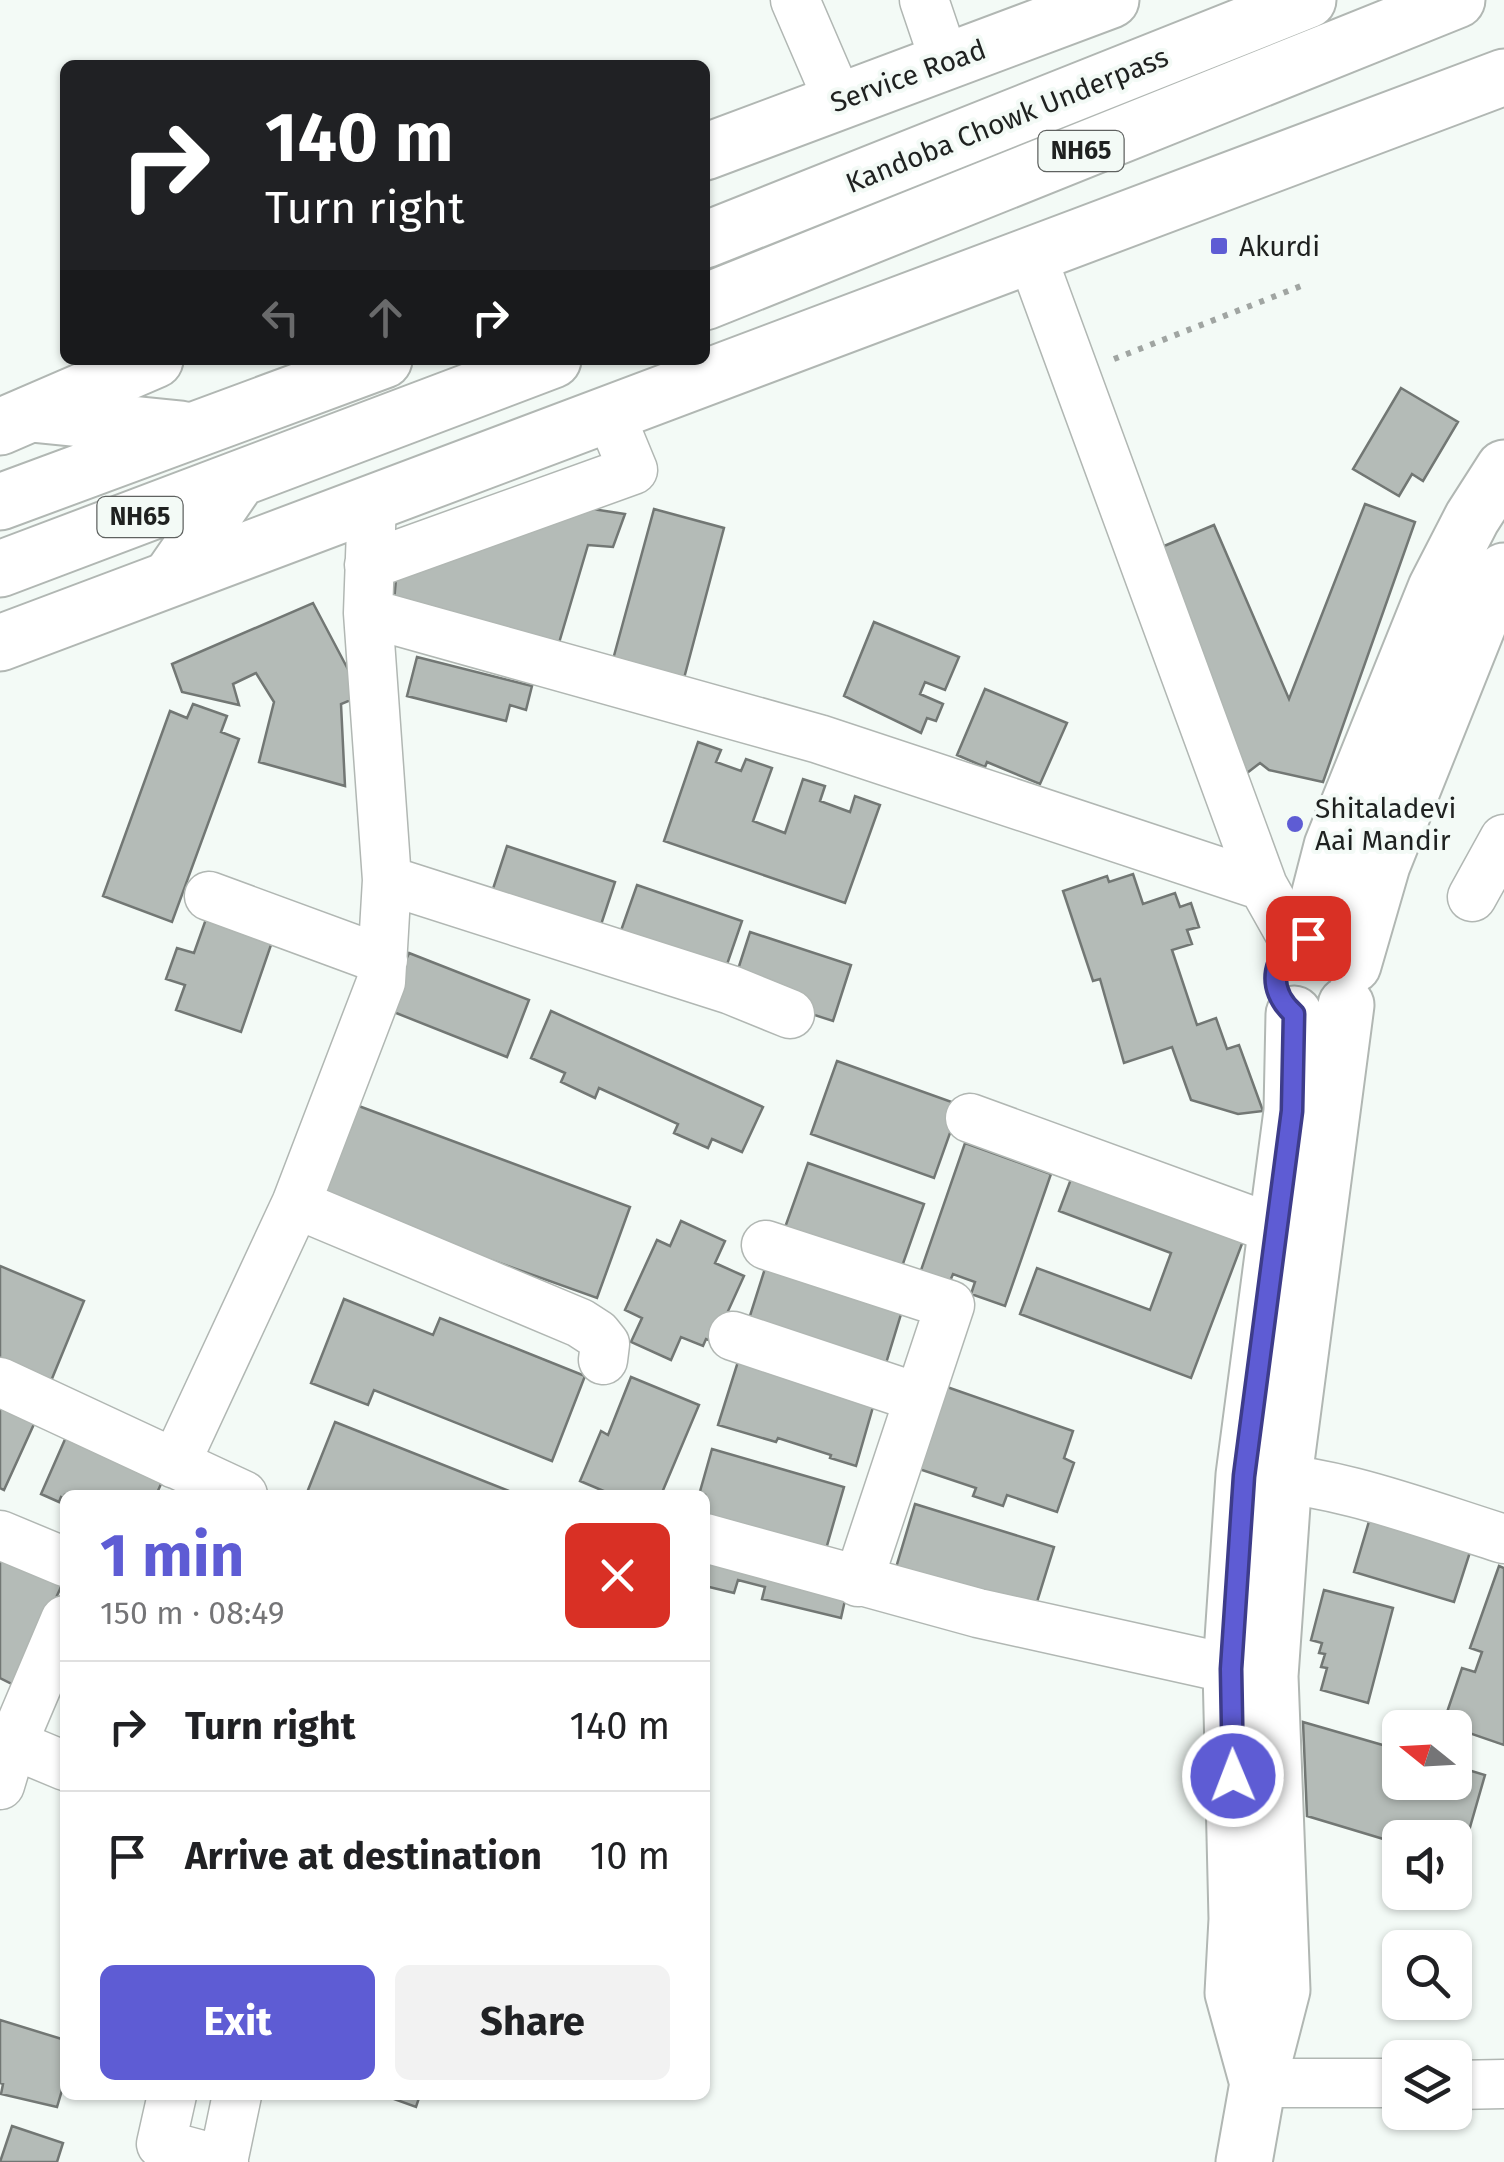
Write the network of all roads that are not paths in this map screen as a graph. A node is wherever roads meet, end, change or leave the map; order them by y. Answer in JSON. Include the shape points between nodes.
{"nodes":[{"id":1,"x":795,"y":0,"type":"edge"},
{"id":2,"x":924,"y":0,"type":"edge"},
{"id":3,"x":1112,"y":0,"type":"edge"},
{"id":4,"x":1308,"y":0,"type":"edge"},
{"id":5,"x":1458,"y":0,"type":"edge"},
{"id":6,"x":946,"y":62,"type":"junction"},
{"id":7,"x":1504,"y":77,"type":"edge"},
{"id":8,"x":839,"y":102,"type":"junction"},
{"id":9,"x":710,"y":150,"type":"edge"},
{"id":10,"x":710,"y":238,"type":"edge"},
{"id":11,"x":1032,"y":254,"type":"junction"},
{"id":12,"x":710,"y":300,"type":"edge"},
{"id":13,"x":143,"y":365,"type":"edge"},
{"id":14,"x":370,"y":365,"type":"edge"},
{"id":15,"x":540,"y":365,"type":"edge"},
{"id":16,"x":609,"y":412,"type":"junction"},
{"id":17,"x":16,"y":420,"type":"edge"},
{"id":18,"x":194,"y":430,"type":"junction"},
{"id":19,"x":1504,"y":468,"type":"edge"},
{"id":20,"x":238,"y":480,"type":"junction"},
{"id":21,"x":372,"y":501,"type":"junction"},
{"id":22,"x":0,"y":502,"type":"edge"},
{"id":23,"x":370,"y":565,"type":"junction"},
{"id":24,"x":0,"y":569,"type":"edge"},
{"id":25,"x":1504,"y":571,"type":"edge"},
{"id":26,"x":171,"y":577,"type":"junction"},
{"id":27,"x":368,"y":612,"type":"junction"},
{"id":28,"x":0,"y":642,"type":"edge"},
{"id":29,"x":1504,"y":839,"type":"edge"},
{"id":30,"x":387,"y":880,"type":"junction"},
{"id":31,"x":1263,"y":886,"type":"junction"},
{"id":32,"x":209,"y":896,"type":"dead end"},
{"id":33,"x":1472,"y":897,"type":"dead end"},
{"id":34,"x":383,"y":960,"type":"junction"},
{"id":35,"x":1319,"y":973,"type":"junction"},
{"id":36,"x":790,"y":1014,"type":"dead end"},
{"id":37,"x":970,"y":1118,"type":"dead end"},
{"id":38,"x":296,"y":1204,"type":"junction"},
{"id":39,"x":1277,"y":1230,"type":"junction"},
{"id":40,"x":766,"y":1245,"type":"dead end"},
{"id":41,"x":734,"y":1336,"type":"dead end"},
{"id":42,"x":604,"y":1360,"type":"dead end"},
{"id":43,"x":0,"y":1382,"type":"edge"},
{"id":44,"x":919,"y":1398,"type":"junction"},
{"id":45,"x":175,"y":1464,"type":"junction"},
{"id":46,"x":1264,"y":1476,"type":"junction"},
{"id":47,"x":233,"y":1490,"type":"edge"},
{"id":48,"x":0,"y":1534,"type":"edge"},
{"id":49,"x":1504,"y":1538,"type":"edge"},
{"id":50,"x":710,"y":1539,"type":"edge"},
{"id":51,"x":60,"y":1560,"type":"edge"},
{"id":52,"x":858,"y":1582,"type":"junction"},
{"id":53,"x":60,"y":1631,"type":"edge"},
{"id":54,"x":1231,"y":1669,"type":"junction"},
{"id":55,"x":4,"y":1756,"type":"edge"},
{"id":56,"x":60,"y":1765,"type":"edge"},
{"id":57,"x":1504,"y":2084,"type":"edge"},
{"id":58,"x":1472,"y":2085,"type":"edge"},
{"id":59,"x":1382,"y":2088,"type":"edge"},
{"id":60,"x":171,"y":2100,"type":"edge"},
{"id":61,"x":237,"y":2100,"type":"edge"},
{"id":62,"x":1252,"y":2120,"type":"edge"},
{"id":63,"x":224,"y":2162,"type":"edge"}],
"edges":[{"from":1,"to":8,"type":"street"},
{"from":2,"to":6,"type":"street"},
{"from":3,"to":6,"type":"main road","name":"Service Road"},
{"from":4,"to":10,"type":"main road","name":"Kandoba Chowk Underpass","number":"NH65"},
{"from":5,"to":12,"type":"main road","name":"Kandoba Chowk Underpass","number":"NH65"},
{"from":6,"to":8,"type":"main road","name":"Service Road"},
{"from":7,"to":11,"type":"main road"},
{"from":8,"to":9,"type":"main road","name":"Service Road"},
{"from":11,"to":16,"type":"main road"},
{"from":11,"to":31,"type":"street"},
{"from":13,"to":17,"type":"main road"},
{"from":14,"to":18,"type":"main road","number":"NH65"},
{"from":15,"to":20,"type":"main road","number":"NH65"},
{"from":16,"to":21,"type":"main road"},
{"from":16,"to":23,"type":"street","via":[[633,470]]},
{"from":17,"to":18,"type":"main road"},
{"from":18,"to":22,"type":"main road","number":"NH65"},
{"from":19,"to":35,"type":"main road","via":[[1436,588],[1332,846]]},
{"from":20,"to":24,"type":"main road","number":"NH65"},
{"from":20,"to":26,"type":"main road"},
{"from":21,"to":23,"type":"street"},
{"from":21,"to":26,"type":"main road"},
{"from":23,"to":27,"type":"street"},
{"from":25,"to":35,"type":"main road","via":[[1382,866]]},
{"from":26,"to":28,"type":"main road"},
{"from":27,"to":30,"type":"street"},
{"from":27,"to":31,"type":"street","via":[[819,739]]},
{"from":29,"to":33,"type":"street"},
{"from":30,"to":34,"type":"street"},
{"from":30,"to":36,"type":"street"},
{"from":31,"to":35,"type":"street"},
{"from":32,"to":34,"type":"street"},
{"from":34,"to":38,"type":"street","via":[[381,982]]},
{"from":35,"to":39,"type":"main road"},
{"from":35,"to":46,"type":"main road"},
{"from":37,"to":39,"type":"street"},
{"from":38,"to":42,"type":"street","via":[[580,1323],[605,1344]]},
{"from":38,"to":45,"type":"street"},
{"from":39,"to":46,"type":"main road"},
{"from":40,"to":44,"type":"street","via":[[950,1304]]},
{"from":41,"to":44,"type":"street"},
{"from":43,"to":45,"type":"street"},
{"from":44,"to":52,"type":"street"},
{"from":45,"to":47,"type":"street"},
{"from":46,"to":49,"type":"street"},
{"from":46,"to":54,"type":"main road"},
{"from":46,"to":62,"type":"main road","via":[[1282,1990]]},
{"from":48,"to":51,"type":"street"},
{"from":50,"to":52,"type":"street"},
{"from":52,"to":54,"type":"street"},
{"from":53,"to":55,"type":"street"},
{"from":54,"to":62,"type":"main road","via":[[1234,1993]]},
{"from":55,"to":56,"type":"street"},
{"from":57,"to":58,"type":"street"},
{"from":59,"to":62,"type":"street"},
{"from":60,"to":63,"type":"street","via":[[162,2144]]},
{"from":61,"to":63,"type":"street"}]}
